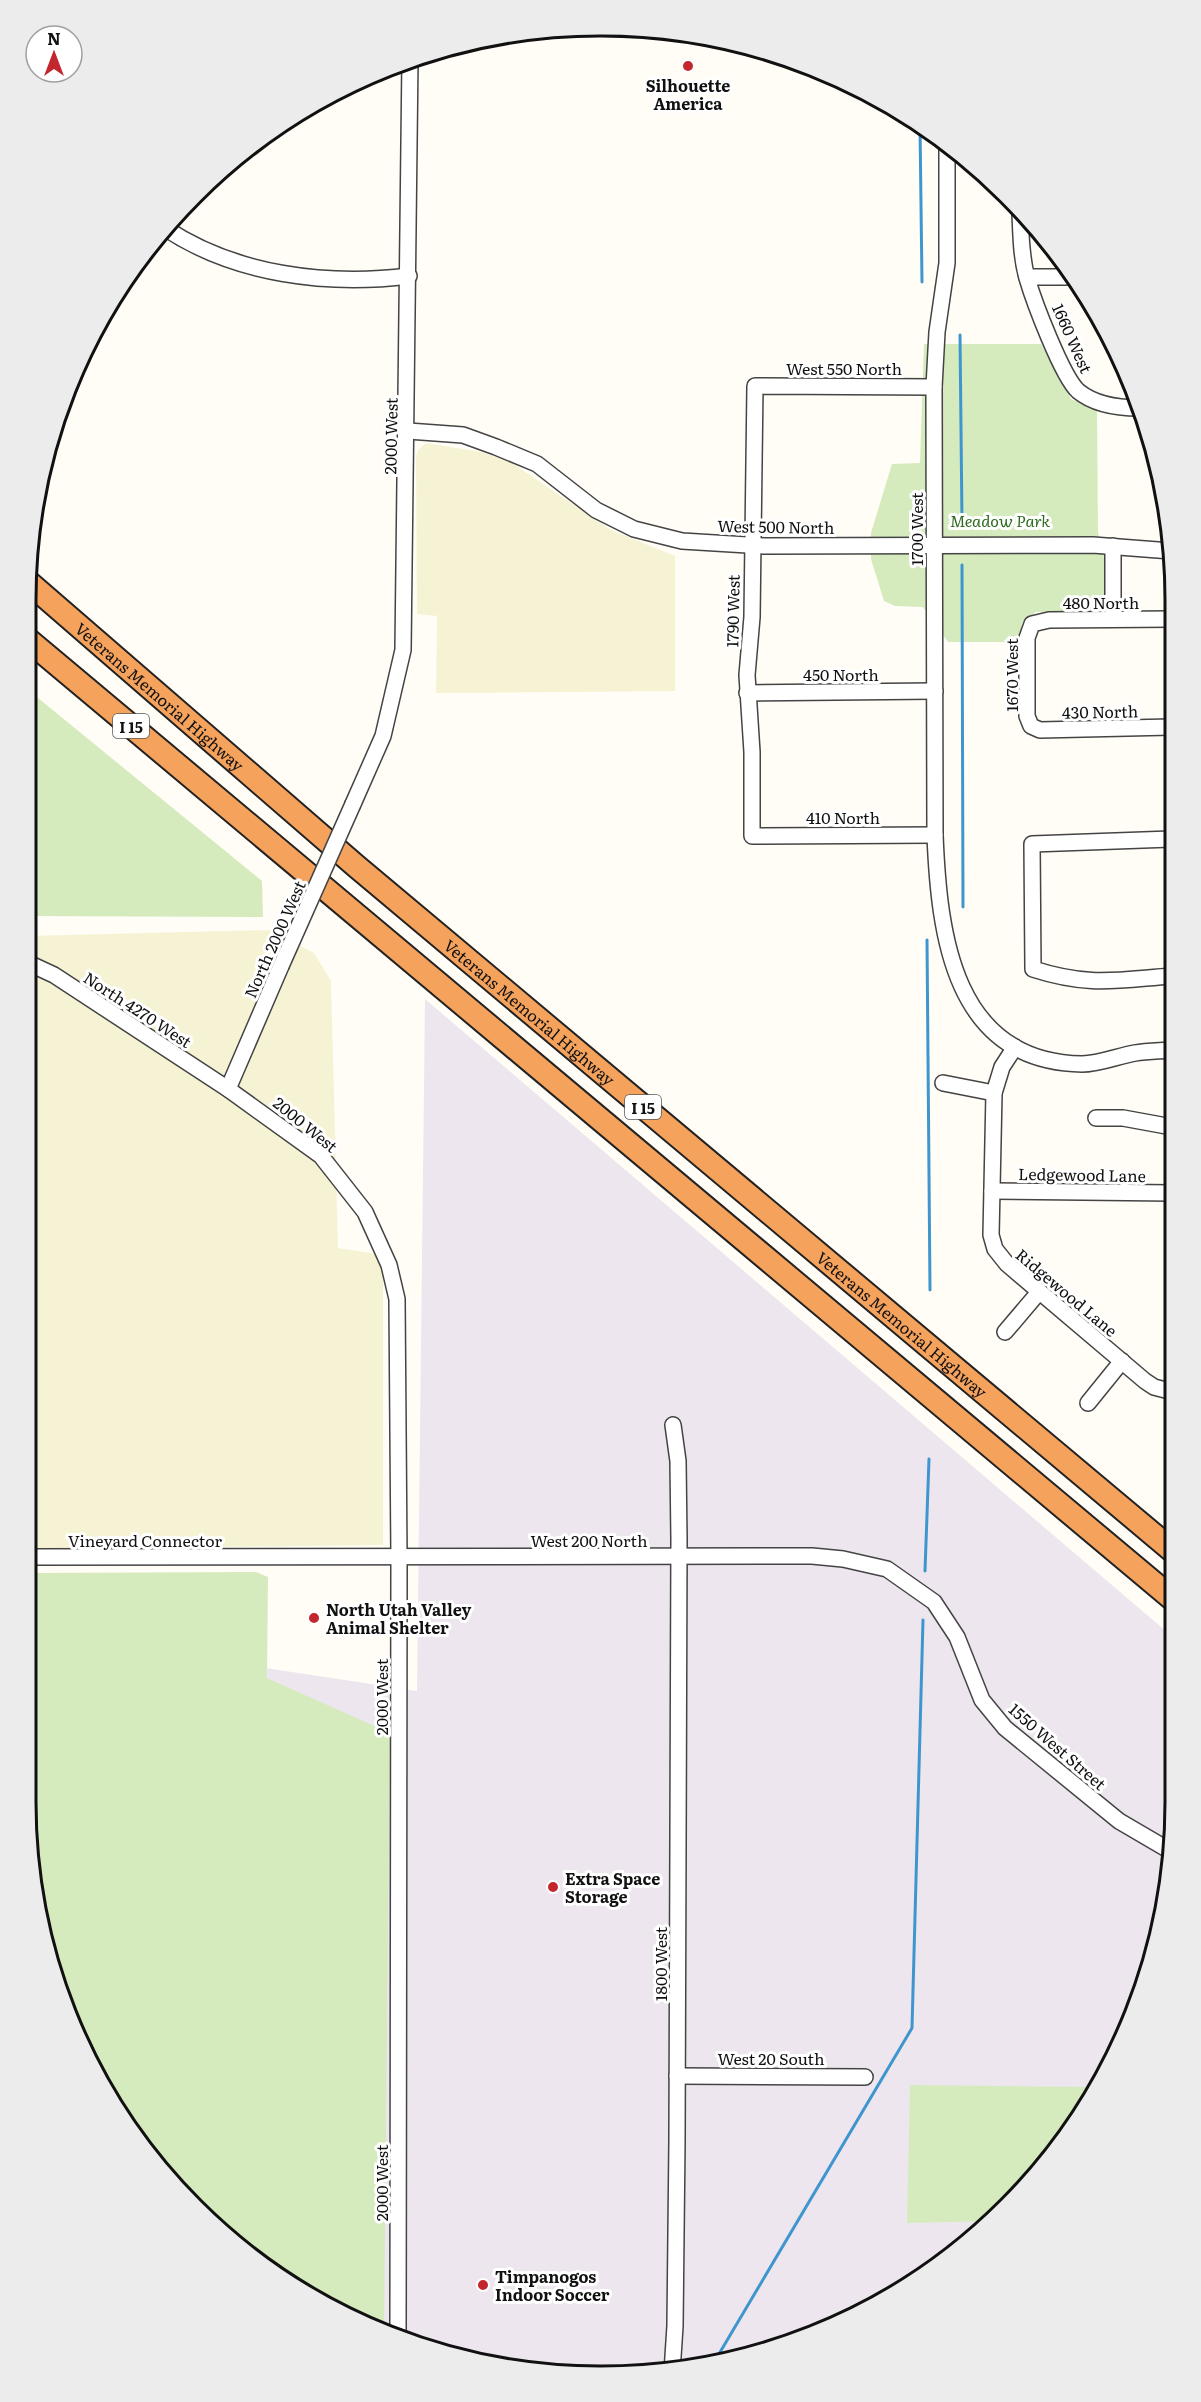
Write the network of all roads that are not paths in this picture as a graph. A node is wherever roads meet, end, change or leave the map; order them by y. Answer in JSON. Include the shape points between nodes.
{"nodes":[{"id":1,"x":410,"y":69,"type":"edge"},
{"id":2,"x":950,"y":158,"type":"edge"},
{"id":3,"x":1020,"y":223,"type":"edge"},
{"id":4,"x":173,"y":232,"type":"edge"},
{"id":5,"x":409,"y":276,"type":"junction"},
{"id":6,"x":1063,"y":277,"type":"edge"},
{"id":7,"x":1027,"y":278,"type":"junction"},
{"id":8,"x":755,"y":386,"type":"joint"},
{"id":9,"x":934,"y":387,"type":"junction"},
{"id":10,"x":1131,"y":407,"type":"edge"},
{"id":11,"x":408,"y":431,"type":"junction"},
{"id":12,"x":751,"y":545,"type":"junction"},
{"id":13,"x":934,"y":546,"type":"junction"},
{"id":14,"x":1113,"y":546,"type":"junction"},
{"id":15,"x":1163,"y":550,"type":"edge"},
{"id":16,"x":36,"y":589,"type":"edge"},
{"id":17,"x":1113,"y":620,"type":"junction"},
{"id":18,"x":1165,"y":620,"type":"edge"},
{"id":19,"x":1032,"y":624,"type":"joint"},
{"id":20,"x":36,"y":647,"type":"edge"},
{"id":21,"x":935,"y":691,"type":"junction"},
{"id":22,"x":747,"y":693,"type":"junction"},
{"id":23,"x":1031,"y":726,"type":"joint"},
{"id":24,"x":1165,"y":727,"type":"edge"},
{"id":25,"x":352,"y":804,"type":"joint"},
{"id":26,"x":935,"y":835,"type":"junction"},
{"id":27,"x":752,"y":836,"type":"joint"},
{"id":28,"x":1165,"y":839,"type":"edge"},
{"id":29,"x":36,"y":967,"type":"edge"},
{"id":30,"x":1165,"y":977,"type":"edge"},
{"id":31,"x":1015,"y":1047,"type":"junction"},
{"id":32,"x":1165,"y":1051,"type":"edge"},
{"id":33,"x":942,"y":1083,"type":"dead end"},
{"id":34,"x":228,"y":1089,"type":"junction"},
{"id":35,"x":994,"y":1093,"type":"junction"},
{"id":36,"x":1096,"y":1118,"type":"dead end"},
{"id":37,"x":1165,"y":1126,"type":"edge"},
{"id":38,"x":992,"y":1191,"type":"junction"},
{"id":39,"x":1165,"y":1193,"type":"edge"},
{"id":40,"x":1039,"y":1292,"type":"junction"},
{"id":41,"x":1005,"y":1332,"type":"dead end"},
{"id":42,"x":1122,"y":1361,"type":"junction"},
{"id":43,"x":1165,"y":1390,"type":"edge"},
{"id":44,"x":1088,"y":1403,"type":"dead end"},
{"id":45,"x":673,"y":1425,"type":"dead end"},
{"id":46,"x":1165,"y":1544,"type":"edge"},
{"id":47,"x":36,"y":1557,"type":"edge"},
{"id":48,"x":679,"y":1557,"type":"junction"},
{"id":49,"x":264,"y":1558,"type":"joint"},
{"id":50,"x":399,"y":1559,"type":"junction"},
{"id":51,"x":909,"y":1584,"type":"joint"},
{"id":52,"x":1165,"y":1592,"type":"edge"},
{"id":53,"x":1163,"y":1847,"type":"edge"},
{"id":54,"x":677,"y":2076,"type":"junction"},
{"id":55,"x":865,"y":2077,"type":"dead end"},
{"id":56,"x":398,"y":2328,"type":"edge"},
{"id":57,"x":673,"y":2361,"type":"edge"}],
"edges":[{"from":1,"to":5,"type":"street","name":"2000 West"},
{"from":2,"to":9,"type":"street","name":"1700 West","via":[[947,263]]},
{"from":3,"to":7,"type":"street","name":"1660 West"},
{"from":4,"to":5,"type":"street","via":[[207,250],[267,270],[338,279]]},
{"from":5,"to":11,"type":"street","name":"2000 West"},
{"from":6,"to":7,"type":"street"},
{"from":7,"to":10,"type":"street","name":"1660 West","via":[[1056,352],[1077,390],[1091,400]]},
{"from":8,"to":9,"type":"street","name":"West 550 North"},
{"from":8,"to":12,"type":"street","name":"1790 West"},
{"from":9,"to":13,"type":"street","name":"1700 West"},
{"from":11,"to":12,"type":"street","name":"West 500 North","via":[[463,435],[537,464],[596,510],[634,529],[682,541]]},
{"from":11,"to":25,"type":"street","name":"2000 West","via":[[404,650],[383,736]]},
{"from":12,"to":13,"type":"street","name":"West 500 North"},
{"from":12,"to":22,"type":"street","name":"1790 West"},
{"from":13,"to":14,"type":"street","name":"West 500 North"},
{"from":13,"to":21,"type":"street","name":"1700 West"},
{"from":14,"to":15,"type":"street","name":"West 500 North"},
{"from":14,"to":17,"type":"street"},
{"from":16,"to":46,"type":"highway","name":"Veterans Memorial Highway","number":"I 15","via":[[356,866]]},
{"from":17,"to":18,"type":"street","name":"480 North"},
{"from":17,"to":19,"type":"street","name":"480 North","via":[[1048,620]]},
{"from":19,"to":23,"type":"street","name":"1670 West","via":[[1027,638]]},
{"from":20,"to":52,"type":"highway","number":"I 15"},
{"from":21,"to":22,"type":"street","name":"450 North"},
{"from":21,"to":26,"type":"street","name":"1700 West"},
{"from":22,"to":27,"type":"street","name":"1790 West"},
{"from":23,"to":24,"type":"street","name":"430 North","via":[[1040,730]]},
{"from":25,"to":34,"type":"street","name":"North 2000 West","bridge":true},
{"from":26,"to":27,"type":"street","name":"410 North"},
{"from":26,"to":31,"type":"street","name":"1700 West","via":[[941,917],[953,971],[967,1000],[985,1022]]},
{"from":28,"to":30,"type":"street","via":[[1032,844],[1033,969],[1098,983]]},
{"from":29,"to":34,"type":"street","name":"North 4270 West"},
{"from":31,"to":32,"type":"street","name":"1700 West","via":[[1060,1063],[1085,1064]]},
{"from":31,"to":35,"type":"street","name":"Ridgewood Lane","via":[[1002,1067]]},
{"from":33,"to":35,"type":"street"},
{"from":34,"to":50,"type":"street","name":"2000 West","via":[[321,1156],[365,1212],[389,1265],[397,1299]]},
{"from":35,"to":38,"type":"street","name":"Ridgewood Lane"},
{"from":36,"to":37,"type":"street","via":[[1124,1118]]},
{"from":38,"to":39,"type":"street","name":"Ledgewood Lane"},
{"from":38,"to":40,"type":"street","name":"Ridgewood Lane","via":[[991,1234],[995,1249]]},
{"from":40,"to":41,"type":"street"},
{"from":40,"to":42,"type":"street","name":"Ridgewood Lane"},
{"from":42,"to":43,"type":"street","name":"Ridgewood Lane","via":[[1154,1387]]},
{"from":42,"to":44,"type":"street"},
{"from":45,"to":48,"type":"street","name":"1800 West","via":[[678,1461]]},
{"from":47,"to":49,"type":"street","name":"Vineyard Connector"},
{"from":48,"to":50,"type":"street","name":"West 200 North"},
{"from":48,"to":51,"type":"street","name":"West 200 North","via":[[843,1559],[887,1569]]},
{"from":48,"to":54,"type":"street","name":"1800 West"},
{"from":49,"to":50,"type":"street","name":"West 200 North"},
{"from":50,"to":56,"type":"street","name":"2000 West"},
{"from":51,"to":53,"type":"street","name":"1550 West Street","via":[[944,1614],[982,1700],[1005,1728],[1119,1821]]},
{"from":54,"to":55,"type":"street","name":"West 20 South"},
{"from":54,"to":57,"type":"street","name":"1800 West"}]}
